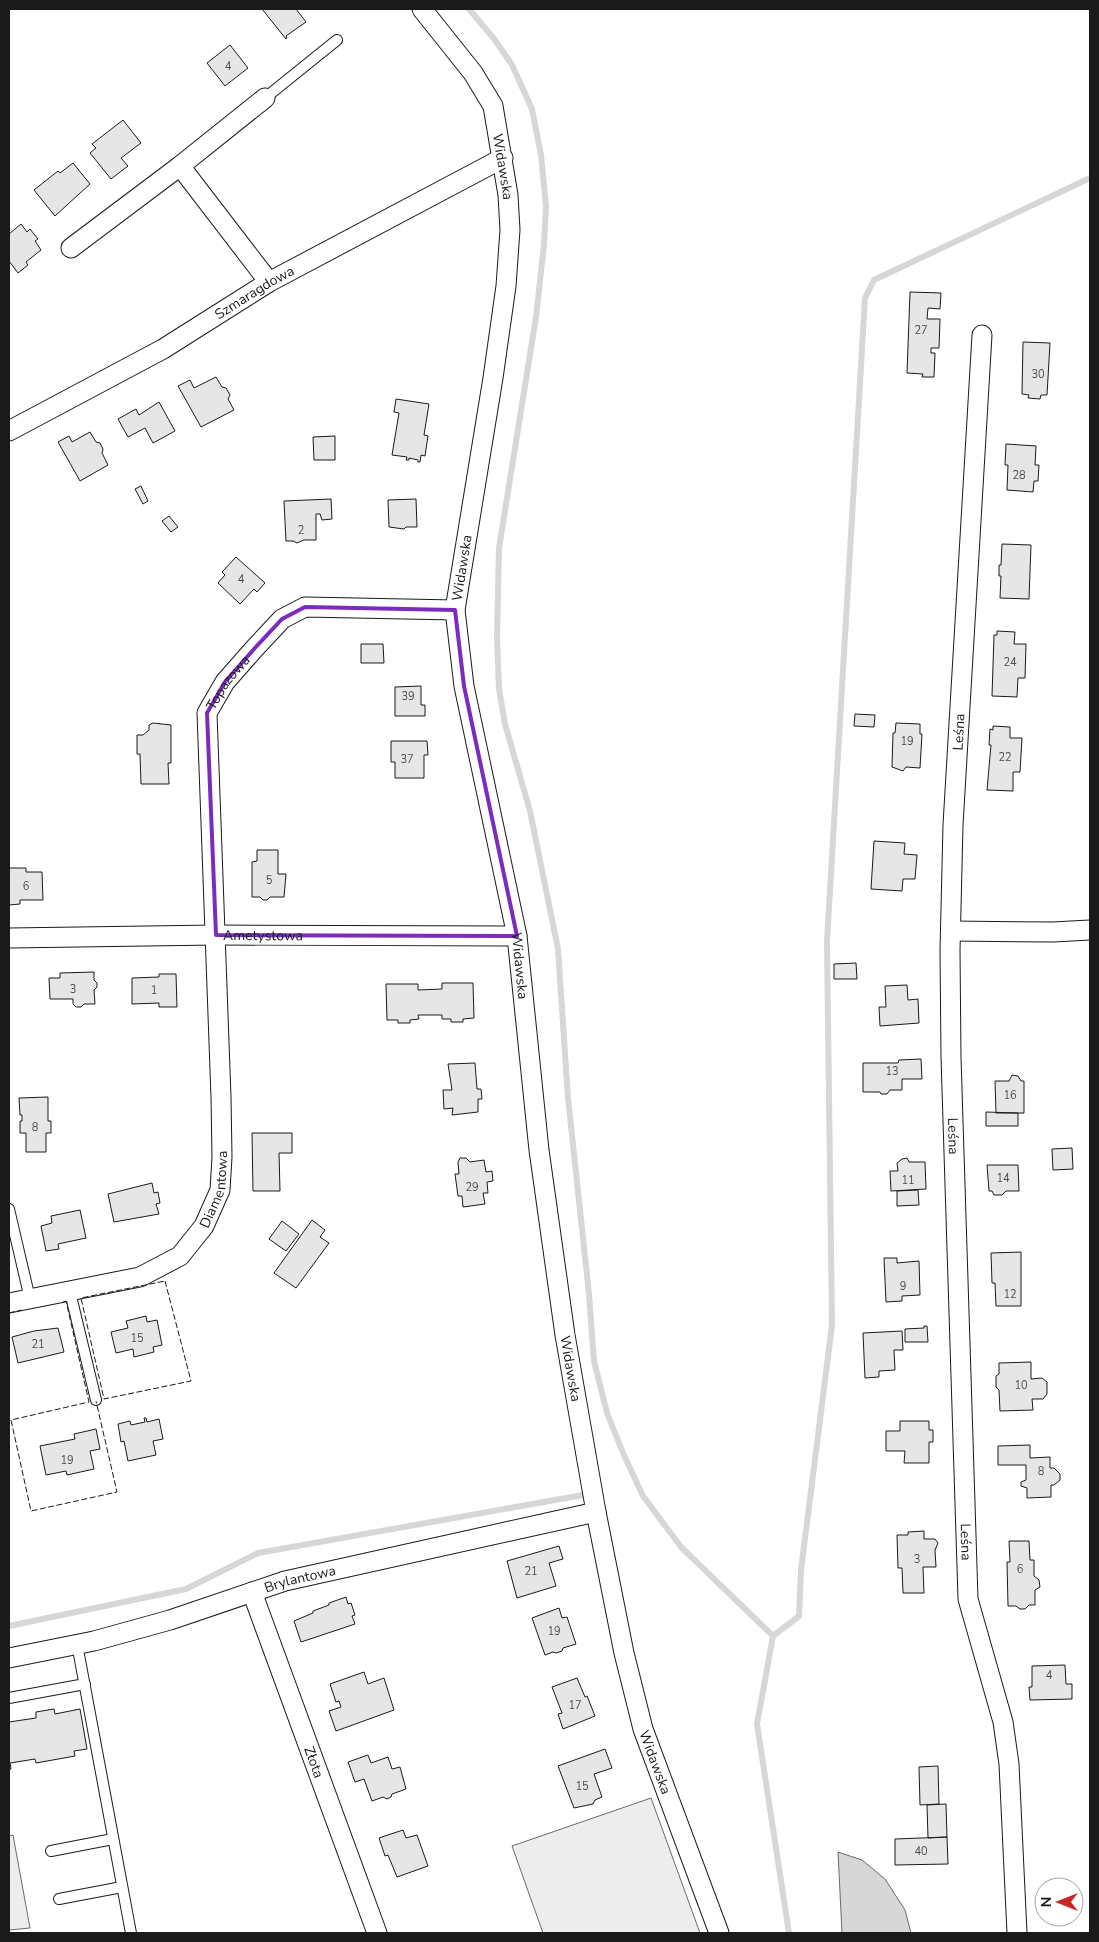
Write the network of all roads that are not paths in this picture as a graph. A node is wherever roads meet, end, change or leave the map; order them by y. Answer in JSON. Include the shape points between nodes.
{"nodes":[{"id":1,"x":422,"y":9,"type":"edge"},
{"id":2,"x":337,"y":40,"type":"dead end"},
{"id":3,"x":265,"y":98,"type":"joint"},
{"id":4,"x":503,"y":158,"type":"junction"},
{"id":5,"x":180,"y":166,"type":"junction"},
{"id":6,"x":71,"y":248,"type":"dead end"},
{"id":7,"x":269,"y":282,"type":"junction"},
{"id":8,"x":982,"y":335,"type":"dead end"},
{"id":9,"x":9,"y":431,"type":"edge"},
{"id":10,"x":455,"y":610,"type":"junction"},
{"id":11,"x":951,"y":930,"type":"junction"},
{"id":12,"x":1090,"y":930,"type":"edge"},
{"id":13,"x":216,"y":935,"type":"junction"},
{"id":14,"x":517,"y":936,"type":"junction"},
{"id":15,"x":9,"y":938,"type":"edge"},
{"id":16,"x":9,"y":1209,"type":"edge"},
{"id":17,"x":70,"y":1292,"type":"junction"},
{"id":18,"x":30,"y":1300,"type":"junction"},
{"id":19,"x":9,"y":1303,"type":"edge"},
{"id":20,"x":96,"y":1400,"type":"dead end"},
{"id":21,"x":596,"y":1512,"type":"junction"},
{"id":22,"x":252,"y":1592,"type":"junction"},
{"id":23,"x":77,"y":1644,"type":"junction"},
{"id":24,"x":9,"y":1658,"type":"edge"},
{"id":25,"x":84,"y":1684,"type":"junction"},
{"id":26,"x":9,"y":1698,"type":"edge"},
{"id":27,"x":114,"y":1839,"type":"junction"},
{"id":28,"x":51,"y":1851,"type":"dead end"},
{"id":29,"x":122,"y":1887,"type":"junction"},
{"id":30,"x":59,"y":1899,"type":"dead end"},
{"id":31,"x":131,"y":1933,"type":"edge"},
{"id":32,"x":377,"y":1933,"type":"edge"},
{"id":33,"x":719,"y":1933,"type":"edge"},
{"id":34,"x":1016,"y":1933,"type":"edge"}],
"edges":[{"from":1,"to":4,"type":"street","name":"Widawska","via":[[473,73],[492,106]]},
{"from":2,"to":3,"type":"lane"},
{"from":3,"to":5,"type":"street"},
{"from":4,"to":7,"type":"street","name":"Szmaragdowa"},
{"from":4,"to":10,"type":"street","name":"Widawska","via":[[510,230],[506,286]]},
{"from":5,"to":6,"type":"street"},
{"from":5,"to":7,"type":"street"},
{"from":7,"to":9,"type":"street","name":"Szmaragdowa","via":[[163,349]]},
{"from":8,"to":11,"type":"street","name":"Leśna","via":[[953,825]]},
{"from":10,"to":13,"type":"street","name":"Topazowa","via":[[305,607],[282,618],[225,682],[207,713]]},
{"from":10,"to":14,"type":"street","name":"Widawska","via":[[464,686]]},
{"from":11,"to":12,"type":"street"},
{"from":11,"to":34,"type":"street","name":"Leśna","via":[[951,1057],[968,1599],[1003,1722],[1009,1764]]},
{"from":13,"to":14,"type":"street","name":"Ametystowa"},
{"from":13,"to":15,"type":"street","name":"Ametystowa"},
{"from":13,"to":17,"type":"street","name":"Diamentowa","via":[[222,1156],[220,1190],[204,1226],[180,1256],[140,1277]]},
{"from":14,"to":21,"type":"street","name":"Widawska","via":[[540,1160],[565,1335]]},
{"from":16,"to":18,"type":"lane"},
{"from":17,"to":18,"type":"street","name":"Diamentowa"},
{"from":17,"to":20,"type":"lane"},
{"from":18,"to":19,"type":"street","name":"Diamentowa"},
{"from":21,"to":22,"type":"street","name":"Brylantowa","via":[[285,1580]]},
{"from":21,"to":33,"type":"street","name":"Widawska","via":[[642,1729]]},
{"from":22,"to":23,"type":"street","name":"Brylantowa","via":[[170,1620]]},
{"from":22,"to":32,"type":"street","name":"Złota"},
{"from":23,"to":24,"type":"street","name":"Brylantowa"},
{"from":23,"to":25,"type":"lane"},
{"from":25,"to":26,"type":"lane"},
{"from":25,"to":27,"type":"lane"},
{"from":27,"to":28,"type":"lane"},
{"from":27,"to":29,"type":"lane"},
{"from":29,"to":30,"type":"lane"},
{"from":29,"to":31,"type":"lane"}]}
